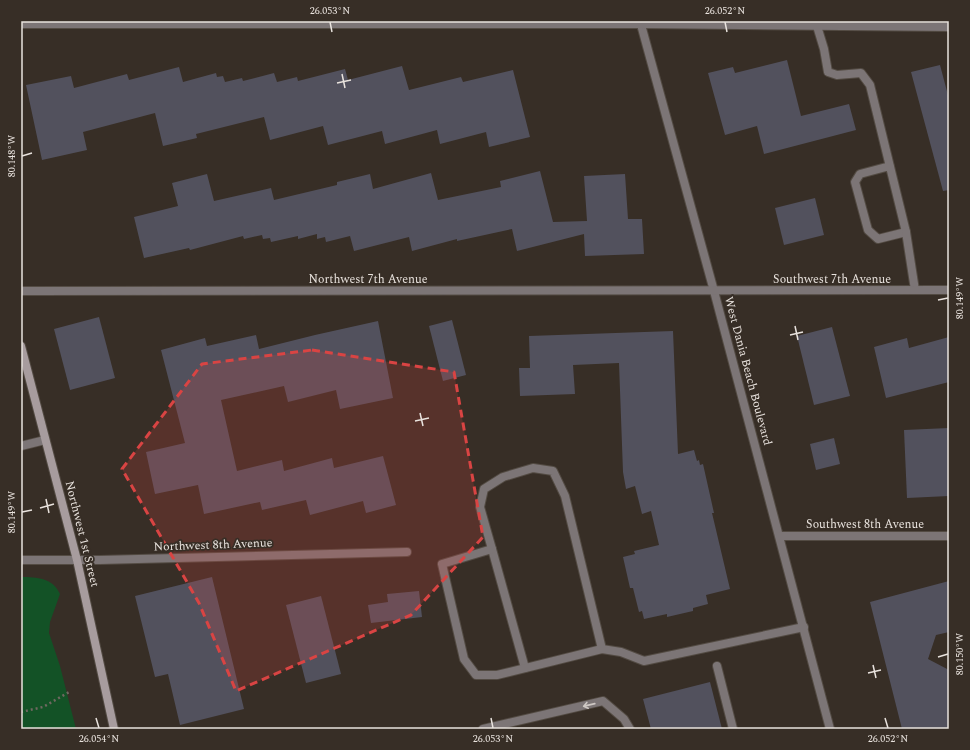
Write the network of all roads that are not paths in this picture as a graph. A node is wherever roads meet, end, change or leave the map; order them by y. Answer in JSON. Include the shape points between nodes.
{"nodes":[{"id":1,"x":640,"y":22,"type":"edge"},
{"id":2,"x":21,"y":24,"type":"edge"},
{"id":3,"x":817,"y":26,"type":"junction"},
{"id":4,"x":949,"y":27,"type":"edge"},
{"id":5,"x":890,"y":166,"type":"junction"},
{"id":6,"x":906,"y":232,"type":"junction"},
{"id":7,"x":915,"y":290,"type":"junction"},
{"id":8,"x":949,"y":290,"type":"edge"},
{"id":9,"x":21,"y":291,"type":"edge"},
{"id":10,"x":714,"y":291,"type":"junction"},
{"id":11,"x":21,"y":346,"type":"edge"},
{"id":12,"x":45,"y":440,"type":"junction"},
{"id":13,"x":21,"y":446,"type":"edge"},
{"id":14,"x":780,"y":536,"type":"junction"},
{"id":15,"x":949,"y":536,"type":"edge"},
{"id":16,"x":492,"y":550,"type":"junction"},
{"id":17,"x":407,"y":552,"type":"dead end"},
{"id":18,"x":21,"y":560,"type":"edge"},
{"id":19,"x":77,"y":560,"type":"junction"},
{"id":20,"x":804,"y":627,"type":"junction"},
{"id":21,"x":602,"y":649,"type":"junction"},
{"id":22,"x":717,"y":666,"type":"dead end"},
{"id":23,"x":525,"y":668,"type":"junction"},
{"id":24,"x":114,"y":729,"type":"edge"},
{"id":25,"x":483,"y":729,"type":"edge"},
{"id":26,"x":630,"y":729,"type":"edge"},
{"id":27,"x":733,"y":729,"type":"edge"},
{"id":28,"x":830,"y":729,"type":"edge"}],
"edges":[{"from":1,"to":2,"type":"street"},
{"from":1,"to":3,"type":"street"},
{"from":1,"to":10,"type":"street","name":"West Dania Beach Boulevard"},
{"from":3,"to":4,"type":"street"},
{"from":3,"to":5,"type":"street","via":[[828,72],[837,75],[861,73],[870,85]]},
{"from":5,"to":6,"type":"street"},
{"from":5,"to":6,"type":"street","via":[[860,174],[855,182],[868,230],[878,239]]},
{"from":6,"to":7,"type":"street"},
{"from":7,"to":8,"type":"street","name":"Southwest 7th Avenue"},
{"from":7,"to":10,"type":"street","name":"Southwest 7th Avenue"},
{"from":9,"to":10,"type":"street","name":"Northwest 7th Avenue"},
{"from":10,"to":14,"type":"street","name":"West Dania Beach Boulevard"},
{"from":11,"to":12,"type":"street","name":"Northwest 1st Street"},
{"from":12,"to":13,"type":"street"},
{"from":12,"to":19,"type":"street","name":"Northwest 1st Street"},
{"from":14,"to":15,"type":"street","name":"Southwest 8th Avenue"},
{"from":14,"to":20,"type":"street","name":"West Dania Beach Boulevard"},
{"from":16,"to":21,"type":"street","via":[[480,507],[484,489],[503,477],[533,468],[553,471],[565,496]]},
{"from":16,"to":23,"type":"street"},
{"from":16,"to":23,"type":"street","via":[[442,564],[464,659],[476,675],[498,675]]},
{"from":17,"to":19,"type":"street","name":"Northwest 8th Avenue"},
{"from":18,"to":19,"type":"street","name":"Northwest 8th Avenue"},
{"from":19,"to":24,"type":"street","name":"Northwest 1st Street"},
{"from":20,"to":21,"type":"street","via":[[644,660]]},
{"from":20,"to":28,"type":"street","name":"West Dania Beach Boulevard"},
{"from":21,"to":23,"type":"street"},
{"from":22,"to":27,"type":"street"},
{"from":26,"to":25,"type":"street","one_way":true,"via":[[624,719],[602,701]]}]}
